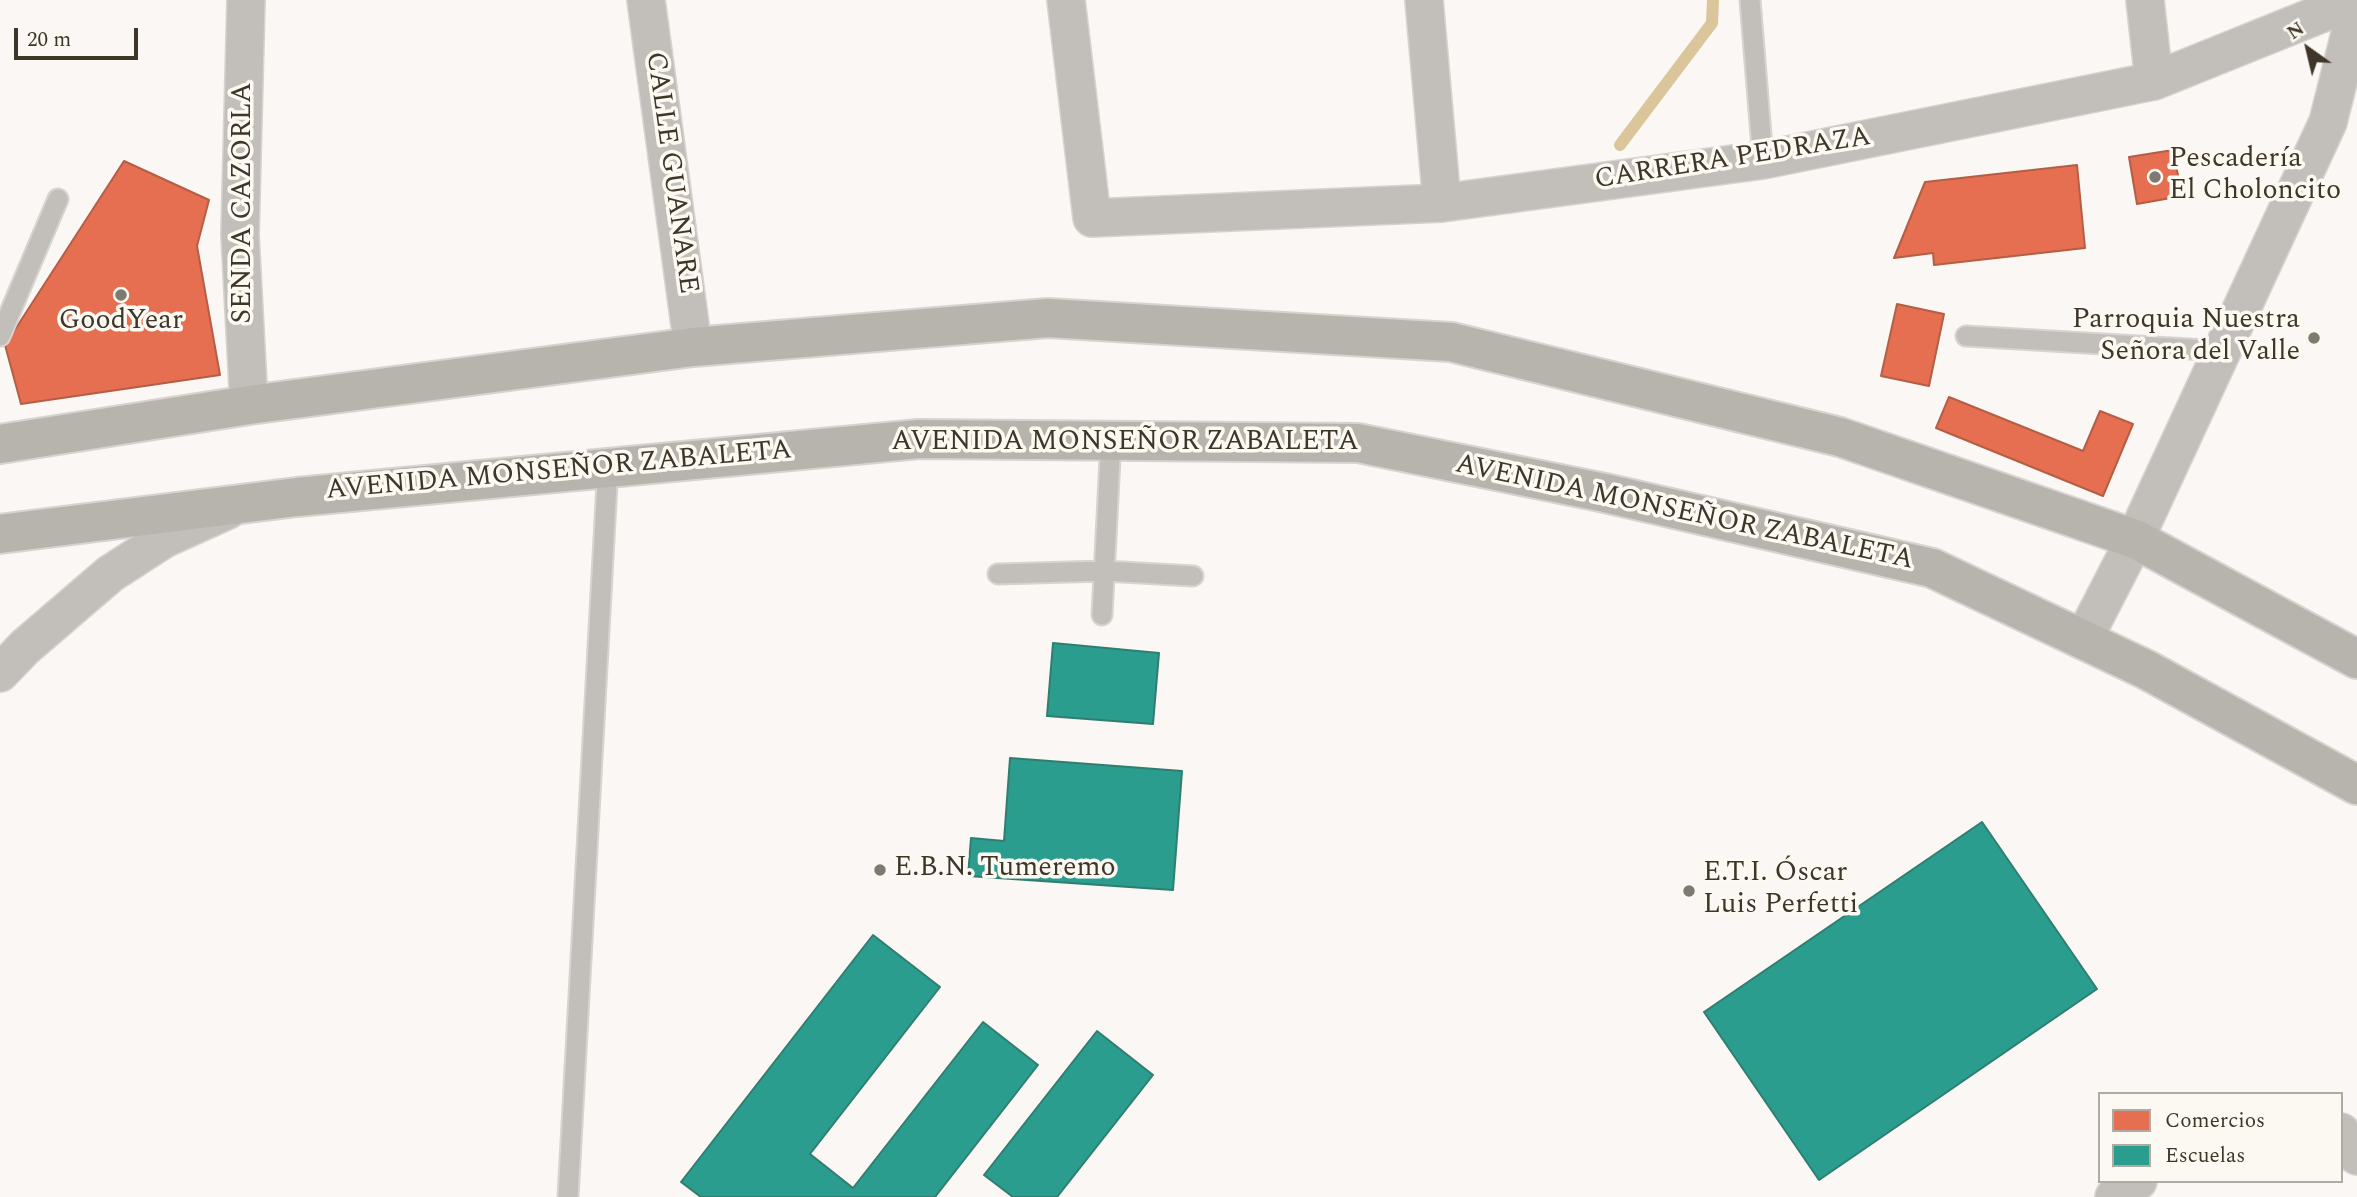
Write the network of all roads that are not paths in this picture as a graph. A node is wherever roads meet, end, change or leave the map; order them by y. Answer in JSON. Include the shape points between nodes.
{"nodes":[{"id":1,"x":246,"y":0,"type":"edge"},
{"id":2,"x":646,"y":0,"type":"edge"},
{"id":3,"x":1066,"y":0,"type":"edge"},
{"id":4,"x":1424,"y":0,"type":"edge"},
{"id":5,"x":1750,"y":0,"type":"edge"},
{"id":6,"x":2145,"y":0,"type":"edge"},
{"id":7,"x":2355,"y":0,"type":"edge"},
{"id":8,"x":2357,"y":6,"type":"edge"},
{"id":9,"x":2154,"y":81,"type":"junction"},
{"id":10,"x":1763,"y":160,"type":"junction"},
{"id":11,"x":58,"y":200,"type":"dead end"},
{"id":12,"x":1442,"y":204,"type":"junction"},
{"id":13,"x":0,"y":336,"type":"edge"},
{"id":14,"x":1966,"y":336,"type":"dead end"},
{"id":15,"x":693,"y":346,"type":"junction"},
{"id":16,"x":2222,"y":351,"type":"junction"},
{"id":17,"x":249,"y":405,"type":"junction"},
{"id":18,"x":1111,"y":439,"type":"junction"},
{"id":19,"x":0,"y":444,"type":"edge"},
{"id":20,"x":608,"y":465,"type":"junction"},
{"id":21,"x":241,"y":504,"type":"junction"},
{"id":22,"x":0,"y":534,"type":"edge"},
{"id":23,"x":2135,"y":538,"type":"junction"},
{"id":24,"x":1105,"y":571,"type":"junction"},
{"id":25,"x":998,"y":575,"type":"dead end"},
{"id":26,"x":1193,"y":576,"type":"dead end"},
{"id":27,"x":1102,"y":615,"type":"dead end"},
{"id":28,"x":2083,"y":640,"type":"junction"},
{"id":29,"x":2357,"y":659,"type":"edge"},
{"id":30,"x":0,"y":673,"type":"edge"},
{"id":31,"x":2357,"y":785,"type":"edge"},
{"id":32,"x":2343,"y":1135,"type":"edge"},
{"id":33,"x":2357,"y":1156,"type":"edge"},
{"id":34,"x":2134,"y":1183,"type":"edge"},
{"id":35,"x":568,"y":1197,"type":"edge"},
{"id":36,"x":2114,"y":1197,"type":"edge"}],
"edges":[{"from":1,"to":17,"type":"street","name":"SENDA CAZORLA","via":[[240,235]]},
{"from":2,"to":15,"type":"street","name":"CALLE GUANARE"},
{"from":3,"to":12,"type":"street","name":"CARRERA PEDRAZA","via":[[1091,218]]},
{"from":4,"to":12,"type":"street"},
{"from":5,"to":10,"type":"lane"},
{"from":6,"to":9,"type":"street"},
{"from":7,"to":9,"type":"street","name":"CARRERA PEDRAZA"},
{"from":8,"to":16,"type":"street","via":[[2328,122]]},
{"from":9,"to":10,"type":"street","name":"CARRERA PEDRAZA"},
{"from":10,"to":12,"type":"street","name":"CARRERA PEDRAZA"},
{"from":11,"to":13,"type":"lane"},
{"from":14,"to":16,"type":"lane"},
{"from":15,"to":17,"type":"street"},
{"from":15,"to":23,"type":"street","via":[[1048,318],[1451,342],[1840,437]]},
{"from":16,"to":23,"type":"street"},
{"from":17,"to":19,"type":"street"},
{"from":18,"to":20,"type":"street","name":"AVENIDA MONSEÑOR ZABALETA","via":[[919,439]]},
{"from":18,"to":24,"type":"lane"},
{"from":18,"to":28,"type":"street","name":"AVENIDA MONSEÑOR ZABALETA","via":[[1358,443],[1605,493],[1932,568]]},
{"from":20,"to":21,"type":"street","name":"AVENIDA MONSEÑOR ZABALETA"},
{"from":20,"to":35,"type":"lane"},
{"from":21,"to":22,"type":"street","name":"AVENIDA MONSEÑOR ZABALETA"},
{"from":21,"to":30,"type":"street","via":[[164,539],[110,574]]},
{"from":23,"to":28,"type":"street"},
{"from":23,"to":29,"type":"street"},
{"from":24,"to":25,"type":"lane"},
{"from":24,"to":26,"type":"lane"},
{"from":24,"to":27,"type":"lane"},
{"from":28,"to":31,"type":"street","name":"AVENIDA MONSEÑOR ZABALETA"},
{"from":32,"to":33,"type":"street"},
{"from":34,"to":36,"type":"street"}]}
